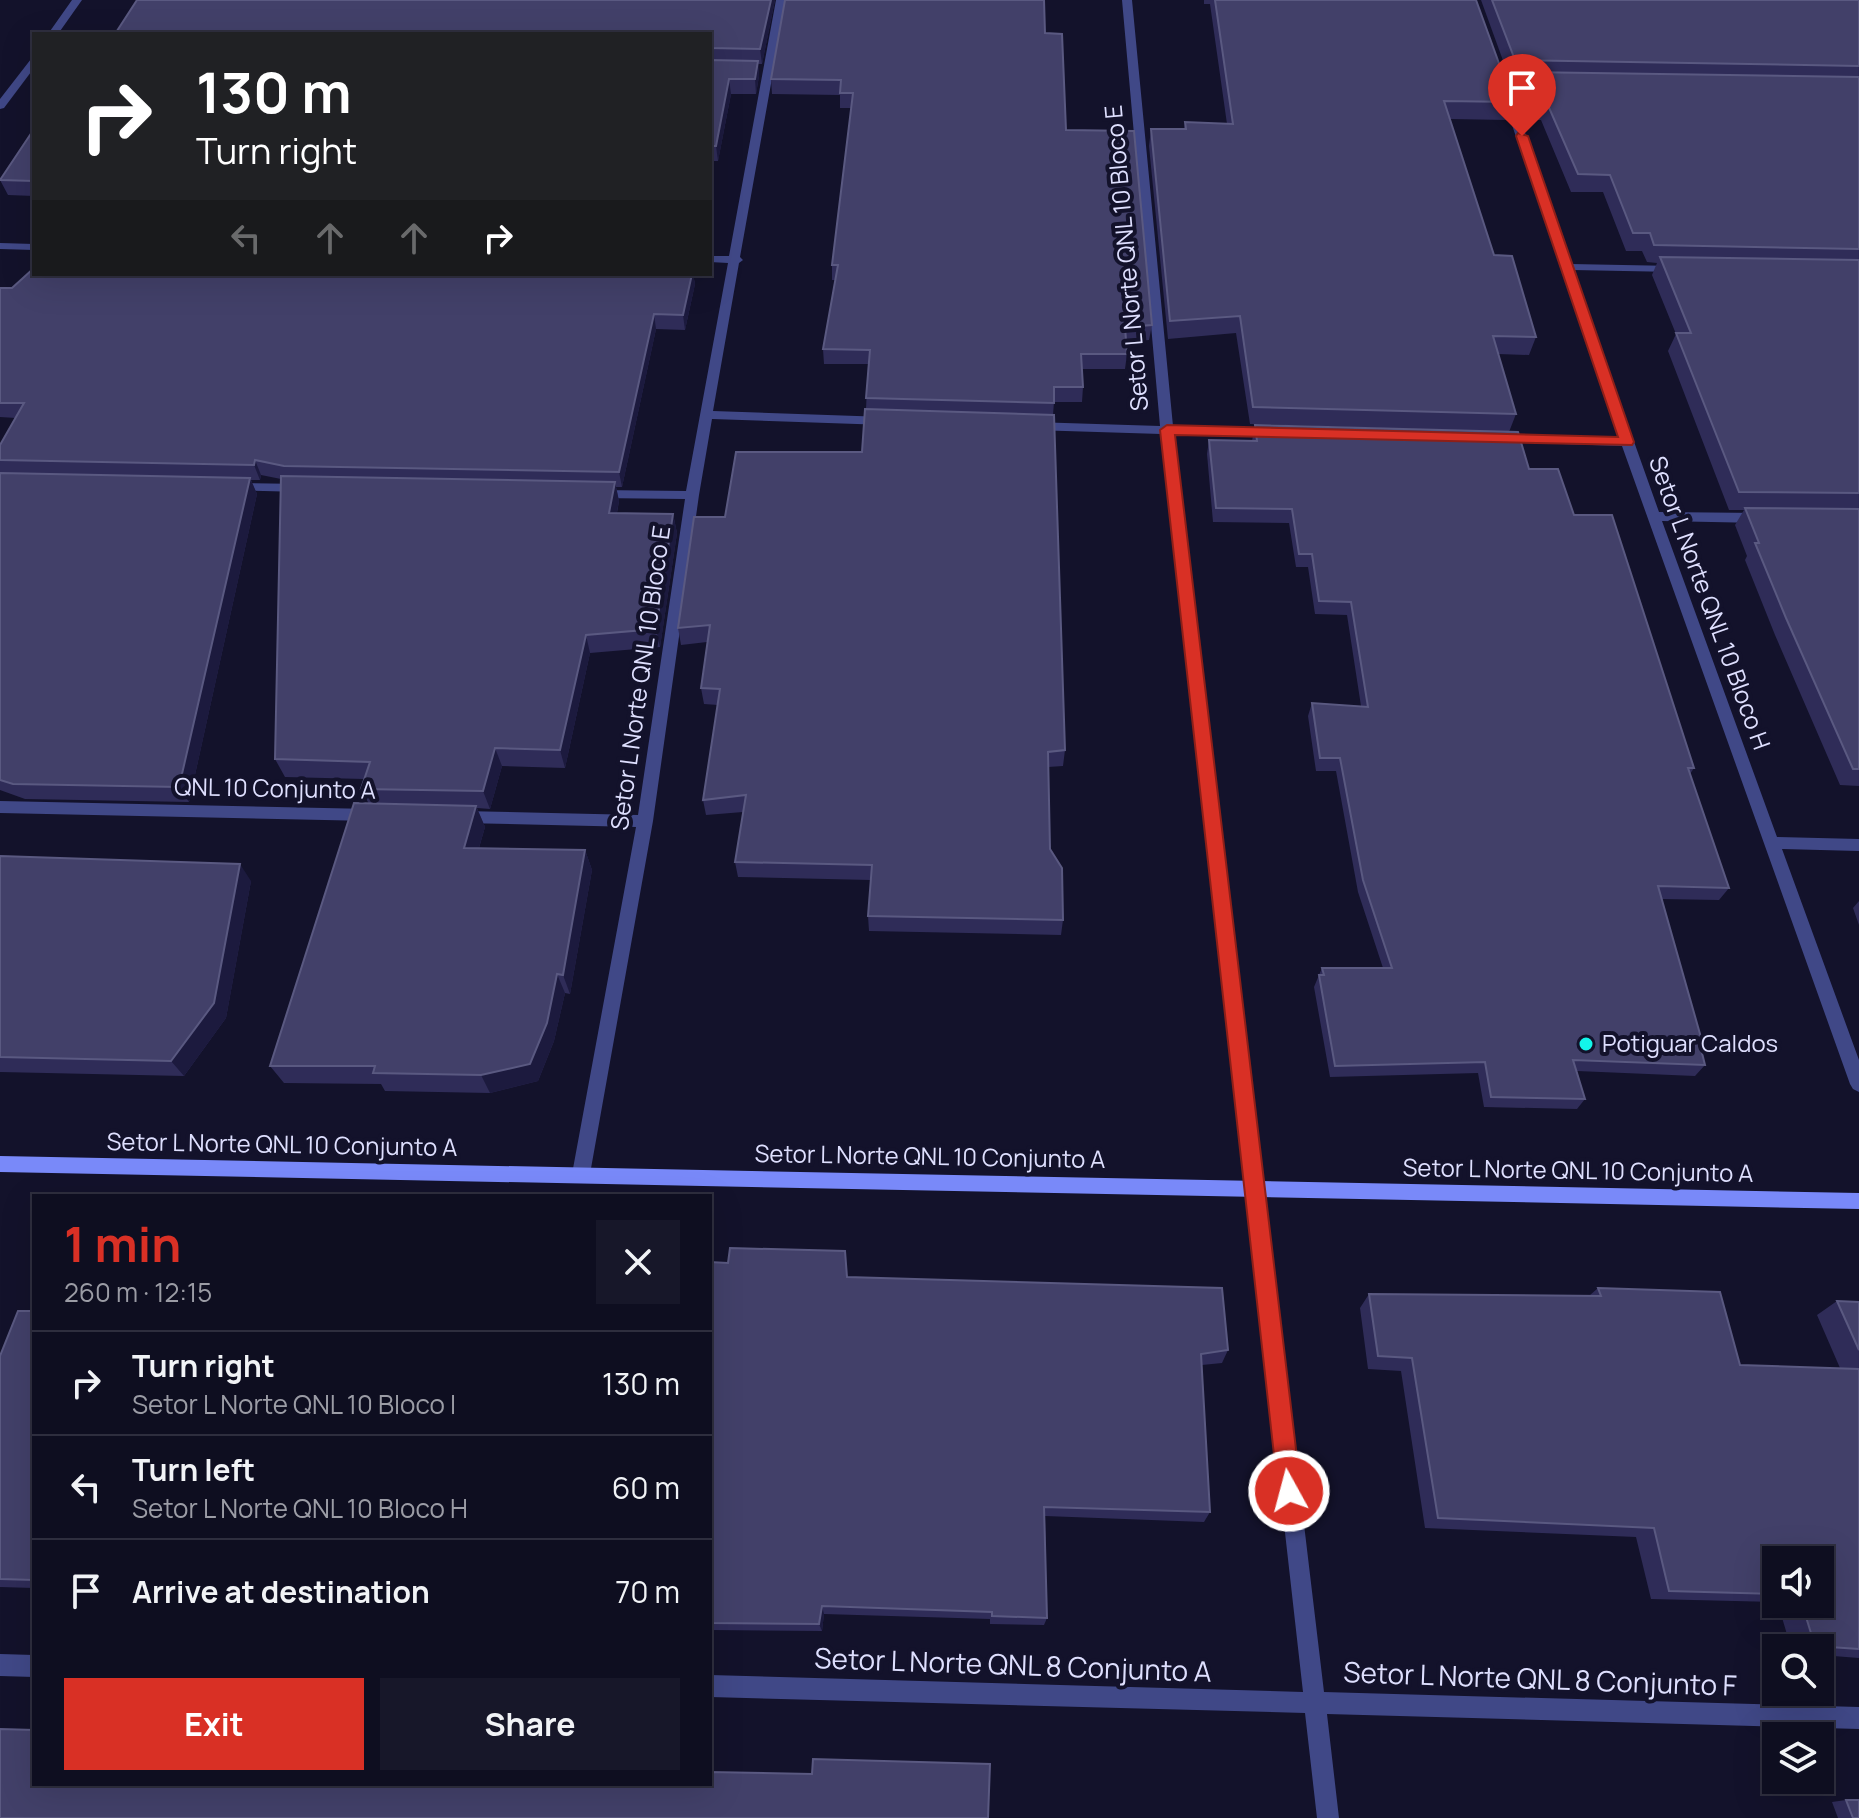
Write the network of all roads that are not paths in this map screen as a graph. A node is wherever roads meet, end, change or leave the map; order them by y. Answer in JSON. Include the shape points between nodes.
{"nodes":[{"id":1,"x":77,"y":0,"type":"edge"},
{"id":2,"x":781,"y":0,"type":"edge"},
{"id":3,"x":1127,"y":0,"type":"edge"},
{"id":4,"x":54,"y":32,"type":"edge"},
{"id":5,"x":32,"y":64,"type":"edge"},
{"id":6,"x":1519,"y":83,"type":"edge"},
{"id":7,"x":0,"y":106,"type":"edge"},
{"id":8,"x":0,"y":246,"type":"edge"},
{"id":9,"x":32,"y":247,"type":"edge"},
{"id":10,"x":712,"y":259,"type":"edge"},
{"id":11,"x":737,"y":260,"type":"junction"},
{"id":12,"x":1569,"y":267,"type":"junction"},
{"id":13,"x":1691,"y":269,"type":"edge"},
{"id":14,"x":707,"y":415,"type":"junction"},
{"id":15,"x":898,"y":421,"type":"edge"},
{"id":16,"x":1024,"y":425,"type":"edge"},
{"id":17,"x":1167,"y":430,"type":"junction"},
{"id":18,"x":1294,"y":433,"type":"edge"},
{"id":19,"x":1484,"y":438,"type":"edge"},
{"id":20,"x":1627,"y":442,"type":"junction"},
{"id":21,"x":220,"y":487,"type":"edge"},
{"id":22,"x":315,"y":488,"type":"edge"},
{"id":23,"x":582,"y":493,"type":"edge"},
{"id":24,"x":692,"y":495,"type":"junction"},
{"id":25,"x":1654,"y":516,"type":"junction"},
{"id":26,"x":1780,"y":518,"type":"edge"},
{"id":27,"x":0,"y":807,"type":"edge"},
{"id":28,"x":393,"y":815,"type":"edge"},
{"id":29,"x":440,"y":816,"type":"edge"},
{"id":30,"x":645,"y":821,"type":"junction"},
{"id":31,"x":1771,"y":843,"type":"junction"},
{"id":32,"x":1859,"y":845,"type":"edge"},
{"id":33,"x":1859,"y":1084,"type":"edge"},
{"id":34,"x":0,"y":1164,"type":"edge"},
{"id":35,"x":581,"y":1174,"type":"junction"},
{"id":36,"x":1253,"y":1187,"type":"junction"},
{"id":37,"x":1859,"y":1201,"type":"edge"},
{"id":38,"x":0,"y":1665,"type":"edge"},
{"id":39,"x":32,"y":1666,"type":"edge"},
{"id":40,"x":712,"y":1686,"type":"edge"},
{"id":41,"x":1315,"y":1703,"type":"junction"},
{"id":42,"x":1859,"y":1718,"type":"edge"},
{"id":43,"x":1328,"y":1818,"type":"edge"}],
"edges":[{"from":1,"to":4,"type":"street"},
{"from":2,"to":11,"type":"street","name":"Setor L Norte QNL 10 Bloco E","via":[[762,70]]},
{"from":3,"to":17,"type":"street","name":"Setor L Norte QNL 10 Bloco E"},
{"from":5,"to":7,"type":"street"},
{"from":6,"to":12,"type":"street","name":"Setor L Norte QNL 10 Bloco H","via":[[1501,76]]},
{"from":8,"to":9,"type":"street"},
{"from":10,"to":11,"type":"street"},
{"from":11,"to":14,"type":"street","name":"Setor L Norte QNL 10 Bloco E"},
{"from":12,"to":13,"type":"street"},
{"from":12,"to":20,"type":"street","name":"Setor L Norte QNL 10 Bloco H"},
{"from":14,"to":15,"type":"street"},
{"from":14,"to":24,"type":"street","name":"Setor L Norte QNL 10 Bloco E"},
{"from":16,"to":17,"type":"street"},
{"from":17,"to":18,"type":"street"},
{"from":17,"to":36,"type":"street","name":"Setor L Norte QNL 10 Bloco E"},
{"from":19,"to":20,"type":"street"},
{"from":20,"to":25,"type":"street","name":"Setor L Norte QNL 10 Bloco H"},
{"from":21,"to":22,"type":"street"},
{"from":23,"to":24,"type":"street"},
{"from":24,"to":30,"type":"street","name":"Setor L Norte QNL 10 Bloco E"},
{"from":25,"to":26,"type":"street"},
{"from":25,"to":31,"type":"street","name":"Setor L Norte QNL 10 Bloco H"},
{"from":27,"to":28,"type":"street","name":"QNL 10 Conjunto A"},
{"from":29,"to":30,"type":"street"},
{"from":30,"to":35,"type":"street","name":"Setor L Norte QNL 10 Bloco E"},
{"from":31,"to":32,"type":"street"},
{"from":31,"to":33,"type":"street","name":"Setor L Norte QNL 10 Bloco H"},
{"from":34,"to":35,"type":"main road","name":"Setor L Norte QNL 10 Conjunto A"},
{"from":35,"to":36,"type":"main road","name":"Setor L Norte QNL 10 Conjunto A"},
{"from":36,"to":37,"type":"main road","name":"Setor L Norte QNL 10 Conjunto A"},
{"from":36,"to":41,"type":"street","name":"Setor L Norte QNL 10 Bloco E"},
{"from":38,"to":39,"type":"street"},
{"from":40,"to":41,"type":"street","name":"Setor L Norte QNL 8 Conjunto A"},
{"from":41,"to":42,"type":"street","name":"Setor L Norte QNL 8 Conjunto F"},
{"from":41,"to":43,"type":"street","name":"Setor L Norte QNL 10 Bloco E"}]}
